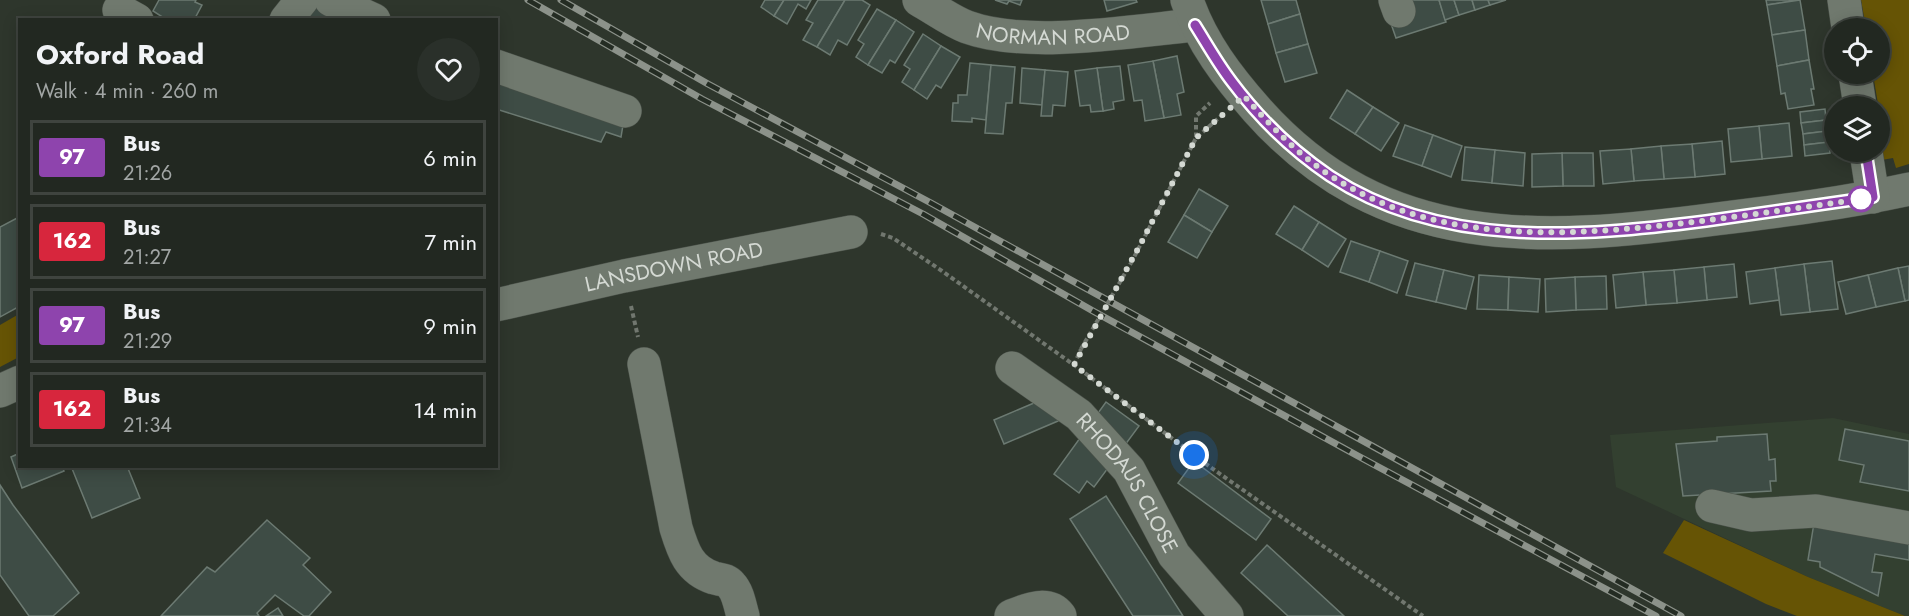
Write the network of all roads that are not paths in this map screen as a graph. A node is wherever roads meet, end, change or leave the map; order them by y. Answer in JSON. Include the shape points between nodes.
{"nodes":[{"id":1,"x":302,"y":0,"type":"edge"},
{"id":2,"x":331,"y":0,"type":"edge"},
{"id":3,"x":919,"y":0,"type":"edge"},
{"id":4,"x":1844,"y":0,"type":"edge"},
{"id":5,"x":1191,"y":12,"type":"edge"},
{"id":6,"x":288,"y":18,"type":"edge"},
{"id":7,"x":370,"y":18,"type":"edge"},
{"id":8,"x":1847,"y":18,"type":"edge"},
{"id":9,"x":498,"y":67,"type":"edge"},
{"id":10,"x":625,"y":111,"type":"dead end"},
{"id":11,"x":1868,"y":162,"type":"edge"},
{"id":12,"x":1909,"y":189,"type":"edge"},
{"id":13,"x":1873,"y":197,"type":"junction"},
{"id":14,"x":851,"y":232,"type":"road end"},
{"id":15,"x":498,"y":305,"type":"edge"},
{"id":16,"x":644,"y":364,"type":"road end"},
{"id":17,"x":1012,"y":368,"type":"dead end"},
{"id":18,"x":18,"y":383,"type":"edge"},
{"id":19,"x":0,"y":392,"type":"edge"},
{"id":20,"x":1712,"y":506,"type":"dead end"},
{"id":21,"x":1909,"y":528,"type":"edge"},
{"id":22,"x":742,"y":616,"type":"edge"},
{"id":23,"x":1011,"y":616,"type":"edge"},
{"id":24,"x":1060,"y":616,"type":"edge"},
{"id":25,"x":1227,"y":616,"type":"edge"}],
"edges":[{"from":1,"to":6,"type":"street"},
{"from":2,"to":7,"type":"street"},
{"from":3,"to":5,"type":"street","name":"NORMAN ROAD","via":[[967,27],[1046,37],[1083,36]]},
{"from":4,"to":8,"type":"street"},
{"from":5,"to":13,"type":"street","via":[[1238,89],[1289,144],[1357,192],[1425,218],[1480,229],[1561,234],[1624,230]]},
{"from":9,"to":10,"type":"street"},
{"from":11,"to":13,"type":"street"},
{"from":12,"to":13,"type":"street"},
{"from":14,"to":15,"type":"street","name":"LANSDOWN ROAD"},
{"from":16,"to":22,"type":"street","via":[[684,552],[691,565],[726,580],[734,588]]},
{"from":17,"to":25,"type":"street","name":"RHODAUS CLOSE","via":[[1079,416],[1130,470],[1174,555]]},
{"from":18,"to":19,"type":"street"},
{"from":20,"to":21,"type":"street","via":[[1751,515],[1816,511]]},
{"from":23,"to":24,"type":"street","via":[[1047,608],[1056,610]]}]}
